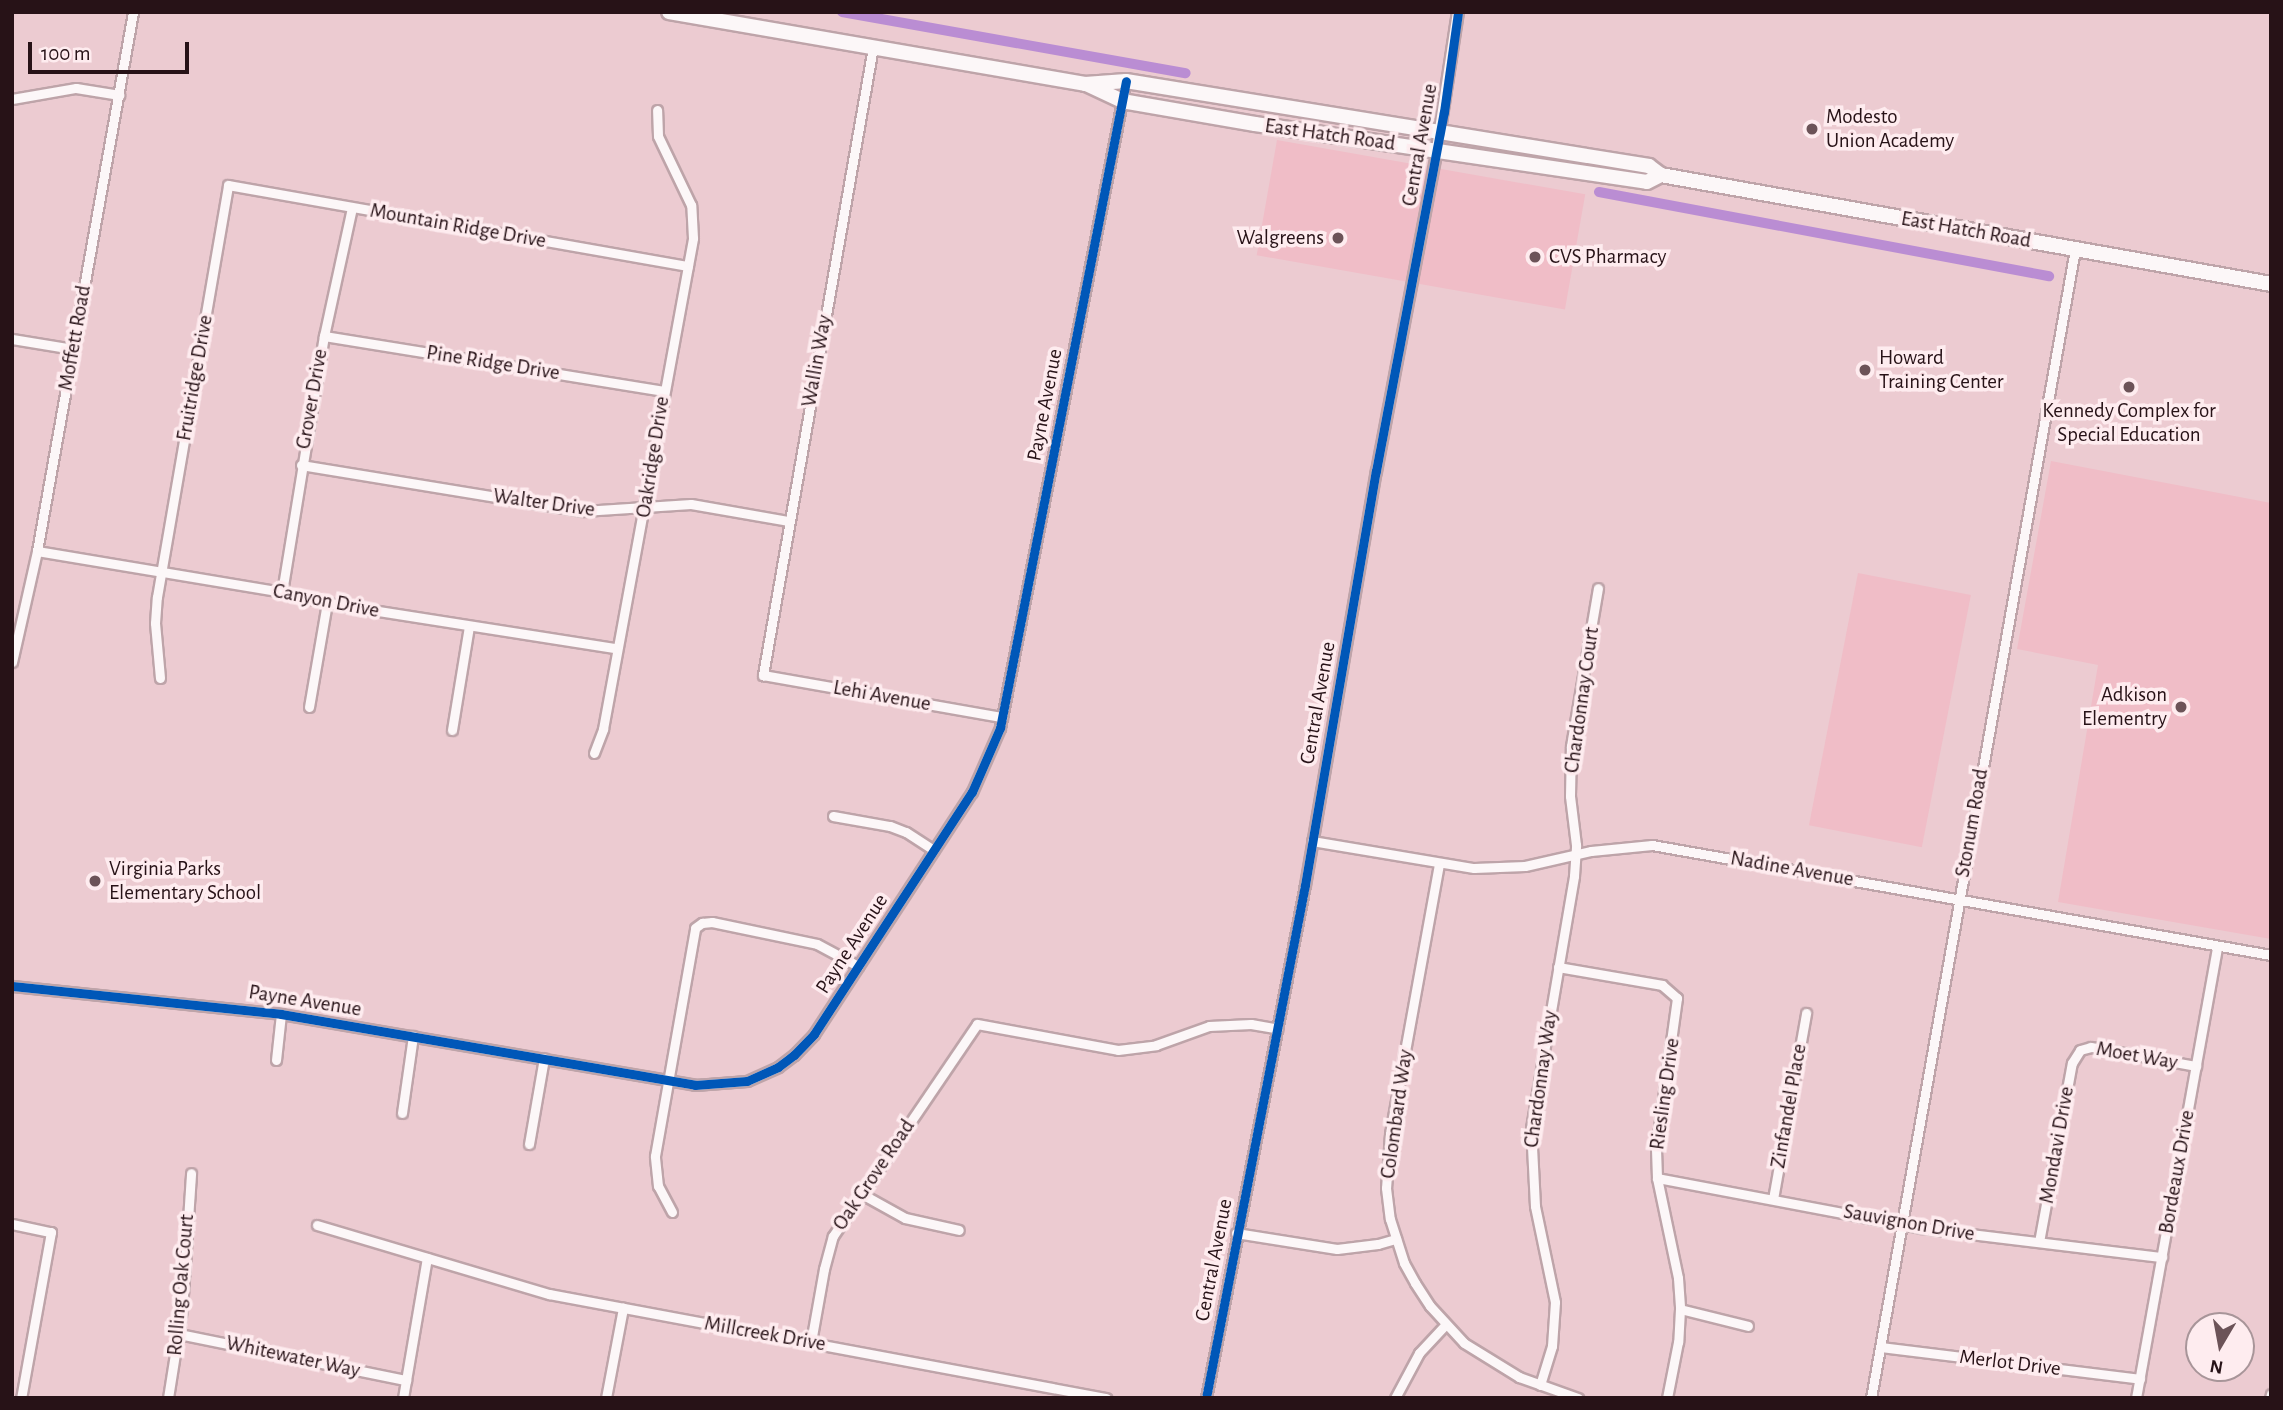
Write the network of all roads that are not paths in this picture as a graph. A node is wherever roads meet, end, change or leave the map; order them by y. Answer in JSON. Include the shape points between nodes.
{"nodes":[{"id":1,"x":133,"y":12,"type":"edge"},
{"id":2,"x":669,"y":12,"type":"edge"},
{"id":3,"x":1458,"y":12,"type":"edge"},
{"id":4,"x":873,"y":47,"type":"junction"},
{"id":5,"x":1126,"y":81,"type":"junction"},
{"id":6,"x":1085,"y":84,"type":"junction"},
{"id":7,"x":119,"y":95,"type":"junction"},
{"id":8,"x":12,"y":99,"type":"edge"},
{"id":9,"x":1122,"y":101,"type":"junction"},
{"id":10,"x":657,"y":110,"type":"dead end"},
{"id":11,"x":1440,"y":132,"type":"junction"},
{"id":12,"x":1437,"y":149,"type":"junction"},
{"id":13,"x":1661,"y":175,"type":"junction"},
{"id":14,"x":228,"y":185,"type":"joint"},
{"id":15,"x":352,"y":208,"type":"junction"},
{"id":16,"x":2075,"y":249,"type":"junction"},
{"id":17,"x":688,"y":266,"type":"junction"},
{"id":18,"x":2271,"y":284,"type":"edge"},
{"id":19,"x":324,"y":335,"type":"junction"},
{"id":20,"x":12,"y":339,"type":"edge"},
{"id":21,"x":73,"y":349,"type":"junction"},
{"id":22,"x":663,"y":391,"type":"junction"},
{"id":23,"x":301,"y":465,"type":"junction"},
{"id":24,"x":645,"y":507,"type":"junction"},
{"id":25,"x":788,"y":521,"type":"junction"},
{"id":26,"x":37,"y":551,"type":"junction"},
{"id":27,"x":162,"y":572,"type":"junction"},
{"id":28,"x":1598,"y":588,"type":"dead end"},
{"id":29,"x":282,"y":592,"type":"junction"},
{"id":30,"x":327,"y":603,"type":"junction"},
{"id":31,"x":16,"y":615,"type":"edge"},
{"id":32,"x":469,"y":626,"type":"junction"},
{"id":33,"x":615,"y":648,"type":"junction"},
{"id":34,"x":12,"y":662,"type":"edge"},
{"id":35,"x":763,"y":675,"type":"joint"},
{"id":36,"x":160,"y":678,"type":"dead end"},
{"id":37,"x":309,"y":707,"type":"dead end"},
{"id":38,"x":1002,"y":717,"type":"junction"},
{"id":39,"x":452,"y":730,"type":"dead end"},
{"id":40,"x":594,"y":753,"type":"dead end"},
{"id":41,"x":833,"y":816,"type":"dead end"},
{"id":42,"x":1312,"y":841,"type":"junction"},
{"id":43,"x":934,"y":850,"type":"junction"},
{"id":44,"x":1576,"y":855,"type":"junction"},
{"id":45,"x":1438,"y":864,"type":"junction"},
{"id":46,"x":1958,"y":898,"type":"junction"},
{"id":47,"x":2217,"y":946,"type":"junction"},
{"id":48,"x":2271,"y":956,"type":"edge"},
{"id":49,"x":858,"y":966,"type":"junction"},
{"id":50,"x":1558,"y":967,"type":"junction"},
{"id":51,"x":12,"y":986,"type":"edge"},
{"id":52,"x":1806,"y":1013,"type":"dead end"},
{"id":53,"x":281,"y":1014,"type":"junction"},
{"id":54,"x":1278,"y":1029,"type":"junction"},
{"id":55,"x":413,"y":1035,"type":"junction"},
{"id":56,"x":2080,"y":1050,"type":"joint"},
{"id":57,"x":544,"y":1058,"type":"junction"},
{"id":58,"x":275,"y":1060,"type":"dead end"},
{"id":59,"x":2196,"y":1066,"type":"junction"},
{"id":60,"x":671,"y":1081,"type":"junction"},
{"id":61,"x":402,"y":1112,"type":"dead end"},
{"id":62,"x":529,"y":1144,"type":"dead end"},
{"id":63,"x":191,"y":1173,"type":"dead end"},
{"id":64,"x":1657,"y":1178,"type":"junction"},
{"id":65,"x":860,"y":1193,"type":"junction"},
{"id":66,"x":1773,"y":1199,"type":"junction"},
{"id":67,"x":672,"y":1212,"type":"dead end"},
{"id":68,"x":1902,"y":1222,"type":"junction"},
{"id":69,"x":12,"y":1224,"type":"edge"},
{"id":70,"x":317,"y":1225,"type":"dead end"},
{"id":71,"x":958,"y":1230,"type":"dead end"},
{"id":72,"x":1236,"y":1233,"type":"junction"},
{"id":73,"x":1396,"y":1239,"type":"junction"},
{"id":74,"x":2039,"y":1242,"type":"junction"},
{"id":75,"x":2162,"y":1257,"type":"junction"},
{"id":76,"x":428,"y":1258,"type":"junction"},
{"id":77,"x":623,"y":1308,"type":"junction"},
{"id":78,"x":1680,"y":1309,"type":"junction"},
{"id":79,"x":1446,"y":1325,"type":"junction"},
{"id":80,"x":1748,"y":1326,"type":"dead end"},
{"id":81,"x":179,"y":1334,"type":"junction"},
{"id":82,"x":811,"y":1342,"type":"junction"},
{"id":83,"x":1881,"y":1348,"type":"junction"},
{"id":84,"x":2140,"y":1379,"type":"junction"},
{"id":85,"x":406,"y":1380,"type":"junction"},
{"id":86,"x":1540,"y":1385,"type":"junction"},
{"id":87,"x":1064,"y":1394,"type":"edge"},
{"id":88,"x":21,"y":1398,"type":"edge"},
{"id":89,"x":168,"y":1398,"type":"edge"},
{"id":90,"x":403,"y":1398,"type":"edge"},
{"id":91,"x":606,"y":1398,"type":"edge"},
{"id":92,"x":1106,"y":1398,"type":"edge"},
{"id":93,"x":1206,"y":1398,"type":"edge"},
{"id":94,"x":1395,"y":1398,"type":"edge"},
{"id":95,"x":1578,"y":1398,"type":"edge"},
{"id":96,"x":1667,"y":1398,"type":"edge"},
{"id":97,"x":1871,"y":1398,"type":"edge"},
{"id":98,"x":2136,"y":1398,"type":"edge"}],
"edges":[{"from":1,"to":7,"type":"street","name":"Moffett Road"},
{"from":2,"to":4,"type":"main road","name":"East Hatch Road"},
{"from":3,"to":11,"type":"street","name":"Central Avenue"},
{"from":4,"to":6,"type":"main road","name":"East Hatch Road"},
{"from":4,"to":25,"type":"street","name":"Wallin Way"},
{"from":5,"to":6,"type":"main road","name":"East Hatch Road"},
{"from":5,"to":9,"type":"street","name":"Payne Avenue"},
{"from":5,"to":11,"type":"main road","name":"East Hatch Road"},
{"from":6,"to":9,"type":"main road","name":"East Hatch Road"},
{"from":7,"to":8,"type":"street","via":[[57,89]]},
{"from":7,"to":21,"type":"street","name":"Moffett Road"},
{"from":9,"to":12,"type":"main road","name":"East Hatch Road"},
{"from":9,"to":38,"type":"street","name":"Payne Avenue"},
{"from":10,"to":17,"type":"street","name":"Oakridge Drive","via":[[658,136],[691,205],[693,238]]},
{"from":11,"to":12,"type":"street","name":"Central Avenue"},
{"from":11,"to":13,"type":"main road","name":"East Hatch Road","via":[[1649,166]]},
{"from":12,"to":13,"type":"main road","name":"East Hatch Road","via":[[1647,182]]},
{"from":12,"to":42,"type":"street","name":"Central Avenue"},
{"from":13,"to":16,"type":"main road","name":"East Hatch Road"},
{"from":14,"to":15,"type":"street","name":"Mountain Ridge Drive"},
{"from":14,"to":27,"type":"street","name":"Fruitridge Drive"},
{"from":15,"to":17,"type":"street","name":"Mountain Ridge Drive"},
{"from":15,"to":19,"type":"street","name":"Grover Drive"},
{"from":16,"to":18,"type":"main road","name":"East Hatch Road"},
{"from":16,"to":46,"type":"street","name":"Stonum Road"},
{"from":17,"to":22,"type":"street","name":"Oakridge Drive"},
{"from":19,"to":22,"type":"street","name":"Pine Ridge Drive"},
{"from":19,"to":23,"type":"street","name":"Grover Drive"},
{"from":20,"to":21,"type":"street"},
{"from":21,"to":26,"type":"street","name":"Moffett Road"},
{"from":22,"to":24,"type":"street","name":"Oakridge Drive"},
{"from":23,"to":24,"type":"street","name":"Walter Drive","via":[[583,511]]},
{"from":23,"to":29,"type":"street","name":"Grover Drive"},
{"from":24,"to":25,"type":"street","name":"Walter Drive","via":[[691,504]]},
{"from":24,"to":33,"type":"street","name":"Oakridge Drive"},
{"from":25,"to":35,"type":"street","name":"Wallin Way"},
{"from":26,"to":27,"type":"street","name":"Canyon Drive"},
{"from":26,"to":31,"type":"street","name":"Moffett Road"},
{"from":27,"to":29,"type":"street","name":"Canyon Drive"},
{"from":27,"to":36,"type":"street","name":"Fruitridge Drive","via":[[155,623]]},
{"from":28,"to":44,"type":"street","name":"Chardonnay Court","via":[[1572,746],[1570,796]]},
{"from":29,"to":30,"type":"street","name":"Canyon Drive"},
{"from":30,"to":32,"type":"street","name":"Canyon Drive"},
{"from":30,"to":37,"type":"street"},
{"from":31,"to":34,"type":"street","name":"Moffett Road"},
{"from":32,"to":33,"type":"street","name":"Canyon Drive"},
{"from":32,"to":39,"type":"street"},
{"from":33,"to":40,"type":"street","name":"Oakridge Drive","via":[[603,729]]},
{"from":35,"to":38,"type":"street","name":"Lehi Avenue"},
{"from":38,"to":43,"type":"street","name":"Payne Avenue","via":[[979,779]]},
{"from":41,"to":43,"type":"street","via":[[906,832]]},
{"from":42,"to":45,"type":"street","name":"Nadine Avenue"},
{"from":42,"to":54,"type":"street","name":"Central Avenue"},
{"from":43,"to":49,"type":"street","name":"Payne Avenue"},
{"from":44,"to":45,"type":"street","name":"Nadine Avenue","via":[[1500,868]]},
{"from":44,"to":46,"type":"street","name":"Nadine Avenue","via":[[1652,845]]},
{"from":44,"to":50,"type":"street","name":"Chardonnay Way"},
{"from":45,"to":73,"type":"street","name":"Colombard Way","via":[[1386,1161]]},
{"from":46,"to":47,"type":"street","name":"Nadine Avenue"},
{"from":46,"to":68,"type":"street","name":"Stonum Road"},
{"from":47,"to":48,"type":"street","name":"Nadine Avenue"},
{"from":47,"to":59,"type":"street","name":"Bordeaux Drive"},
{"from":49,"to":60,"type":"street","name":"Payne Avenue","via":[[814,1034],[778,1067],[729,1084]]},
{"from":49,"to":60,"type":"street","via":[[817,944],[712,922],[699,924],[692,940]]},
{"from":50,"to":64,"type":"street","name":"Riesling Drive","via":[[1662,985],[1677,998],[1657,1127]]},
{"from":50,"to":86,"type":"street","name":"Chardonnay Way","via":[[1531,1146],[1535,1206],[1555,1302],[1552,1346]]},
{"from":51,"to":53,"type":"street","name":"Payne Avenue"},
{"from":52,"to":66,"type":"street","name":"Zinfandel Place"},
{"from":53,"to":55,"type":"street","name":"Payne Avenue"},
{"from":53,"to":58,"type":"street"},
{"from":54,"to":65,"type":"street","name":"Oak Grove Road","via":[[1251,1024],[1209,1026],[1156,1045],[1118,1050],[977,1024]]},
{"from":54,"to":72,"type":"street","name":"Central Avenue"},
{"from":55,"to":57,"type":"street","name":"Payne Avenue"},
{"from":55,"to":61,"type":"street"},
{"from":56,"to":59,"type":"street","name":"Moet Way","via":[[2091,1047]]},
{"from":56,"to":74,"type":"street","name":"Mondavi Drive","via":[[2072,1063]]},
{"from":57,"to":60,"type":"street","name":"Payne Avenue"},
{"from":57,"to":62,"type":"street"},
{"from":59,"to":75,"type":"street","name":"Bordeaux Drive"},
{"from":60,"to":67,"type":"street","via":[[655,1156],[658,1186]]},
{"from":63,"to":81,"type":"street","name":"Rolling Oak Court"},
{"from":64,"to":66,"type":"street","name":"Sauvignon Drive"},
{"from":64,"to":78,"type":"street","name":"Riesling Drive","via":[[1674,1252]]},
{"from":65,"to":71,"type":"street","via":[[905,1218]]},
{"from":65,"to":82,"type":"street","name":"Oak Grove Road","via":[[828,1250]]},
{"from":66,"to":68,"type":"street","name":"Sauvignon Drive"},
{"from":68,"to":74,"type":"street","name":"Sauvignon Drive"},
{"from":68,"to":83,"type":"street","name":"Stonum Road"},
{"from":69,"to":88,"type":"street","via":[[51,1232]]},
{"from":70,"to":76,"type":"street","name":"Millcreek Drive"},
{"from":72,"to":73,"type":"street","via":[[1337,1249]]},
{"from":72,"to":93,"type":"street","name":"Central Avenue"},
{"from":73,"to":79,"type":"street","name":"Colombard Way","via":[[1415,1283]]},
{"from":74,"to":75,"type":"street","name":"Sauvignon Drive"},
{"from":75,"to":84,"type":"street","name":"Bordeaux Drive"},
{"from":76,"to":77,"type":"street","name":"Millcreek Drive","via":[[548,1294]]},
{"from":76,"to":85,"type":"street"},
{"from":77,"to":82,"type":"street","name":"Millcreek Drive"},
{"from":77,"to":91,"type":"street"},
{"from":78,"to":80,"type":"street"},
{"from":78,"to":96,"type":"street","name":"Riesling Drive"},
{"from":79,"to":86,"type":"street","name":"Colombard Way","via":[[1489,1361]]},
{"from":79,"to":94,"type":"street","via":[[1419,1353]]},
{"from":81,"to":85,"type":"street","name":"Whitewater Way"},
{"from":81,"to":89,"type":"street","name":"Rolling Oak Court"},
{"from":82,"to":87,"type":"street","name":"Millcreek Drive"},
{"from":83,"to":84,"type":"street","name":"Merlot Drive"},
{"from":83,"to":97,"type":"street","name":"Stonum Road"},
{"from":84,"to":98,"type":"street","name":"Bordeaux Drive"},
{"from":85,"to":90,"type":"street"},
{"from":86,"to":95,"type":"street","name":"Colombard Way"},
{"from":87,"to":92,"type":"street","name":"Millcreek Drive"}]}
